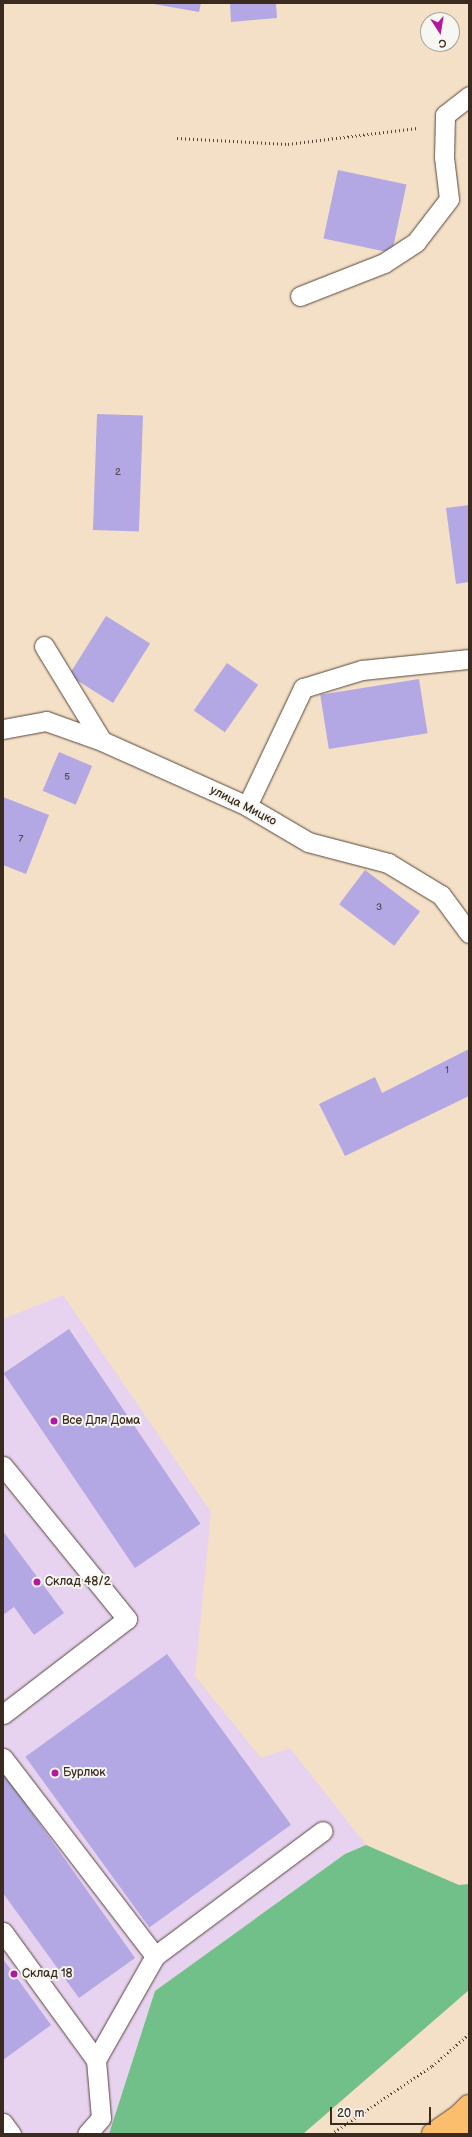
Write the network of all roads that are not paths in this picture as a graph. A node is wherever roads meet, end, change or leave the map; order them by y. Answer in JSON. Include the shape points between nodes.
{"nodes":[{"id":1,"x":469,"y":96,"type":"edge"},
{"id":2,"x":300,"y":296,"type":"dead end"},
{"id":3,"x":44,"y":646,"type":"dead end"},
{"id":4,"x":469,"y":659,"type":"edge"},
{"id":5,"x":3,"y":729,"type":"edge"},
{"id":6,"x":102,"y":742,"type":"junction"},
{"id":7,"x":246,"y":806,"type":"junction"},
{"id":8,"x":469,"y":933,"type":"edge"},
{"id":9,"x":3,"y":1466,"type":"edge"},
{"id":10,"x":3,"y":1714,"type":"edge"},
{"id":11,"x":3,"y":1758,"type":"edge"},
{"id":12,"x":323,"y":1831,"type":"dead end"},
{"id":13,"x":3,"y":1932,"type":"edge"},
{"id":14,"x":154,"y":1956,"type":"junction"},
{"id":15,"x":96,"y":2060,"type":"junction"},
{"id":16,"x":469,"y":2106,"type":"edge"},
{"id":17,"x":3,"y":2123,"type":"edge"},
{"id":18,"x":469,"y":2130,"type":"edge"},
{"id":19,"x":11,"y":2134,"type":"edge"},
{"id":20,"x":87,"y":2134,"type":"edge"},
{"id":21,"x":433,"y":2134,"type":"edge"},
{"id":22,"x":463,"y":2134,"type":"edge"}],
"edges":[{"from":1,"to":2,"type":"lane","via":[[445,115],[444,156],[449,199],[416,242],[384,264]]},
{"from":3,"to":6,"type":"lane"},
{"from":4,"to":7,"type":"lane","via":[[362,670],[303,688]]},
{"from":5,"to":6,"type":"lane","name":"улица Мицко","via":[[46,721]]},
{"from":6,"to":7,"type":"lane","name":"улица Мицко"},
{"from":7,"to":8,"type":"lane","name":"улица Мицко","via":[[308,842],[388,863],[441,895]]},
{"from":9,"to":10,"type":"lane","via":[[127,1619]]},
{"from":11,"to":14,"type":"lane"},
{"from":12,"to":14,"type":"lane"},
{"from":13,"to":15,"type":"lane"},
{"from":14,"to":15,"type":"lane"},
{"from":15,"to":20,"type":"lane","via":[[101,2118]]},
{"from":16,"to":21,"type":"highway"},
{"from":17,"to":19,"type":"lane"},
{"from":18,"to":22,"type":"highway"}]}
